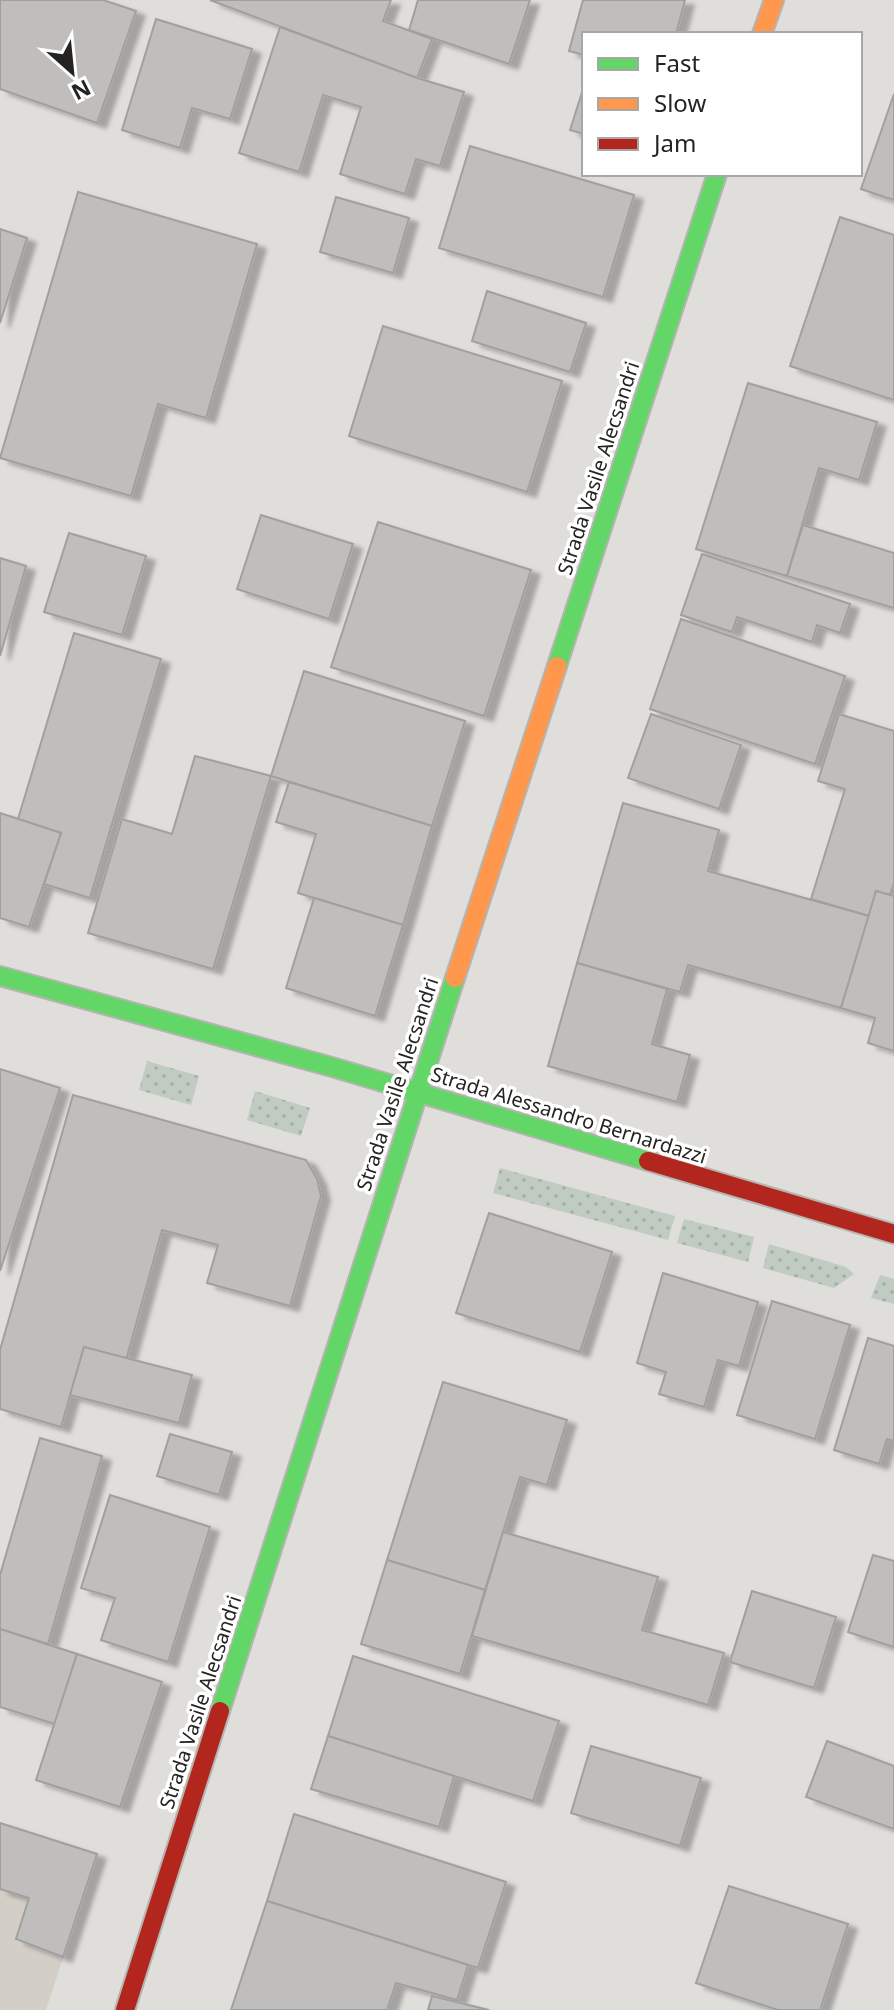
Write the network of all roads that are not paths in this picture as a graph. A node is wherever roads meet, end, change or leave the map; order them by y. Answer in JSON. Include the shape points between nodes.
{"nodes":[{"id":1,"x":774,"y":0,"type":"edge"},
{"id":2,"x":763,"y":32,"type":"edge"},
{"id":3,"x":716,"y":176,"type":"edge"},
{"id":4,"x":0,"y":976,"type":"edge"},
{"id":5,"x":418,"y":1093,"type":"junction"},
{"id":6,"x":894,"y":1234,"type":"edge"},
{"id":7,"x":125,"y":2010,"type":"edge"}],
"edges":[{"from":1,"to":2,"type":"main road"},
{"from":3,"to":5,"type":"main road","name":"Strada Vasile Alecsandri"},
{"from":4,"to":5,"type":"main road","name":"Strada Alessandro Bernardazzi"},
{"from":5,"to":6,"type":"main road","name":"Strada Alessandro Bernardazzi"},
{"from":5,"to":7,"type":"main road","name":"Strada Vasile Alecsandri"}]}
